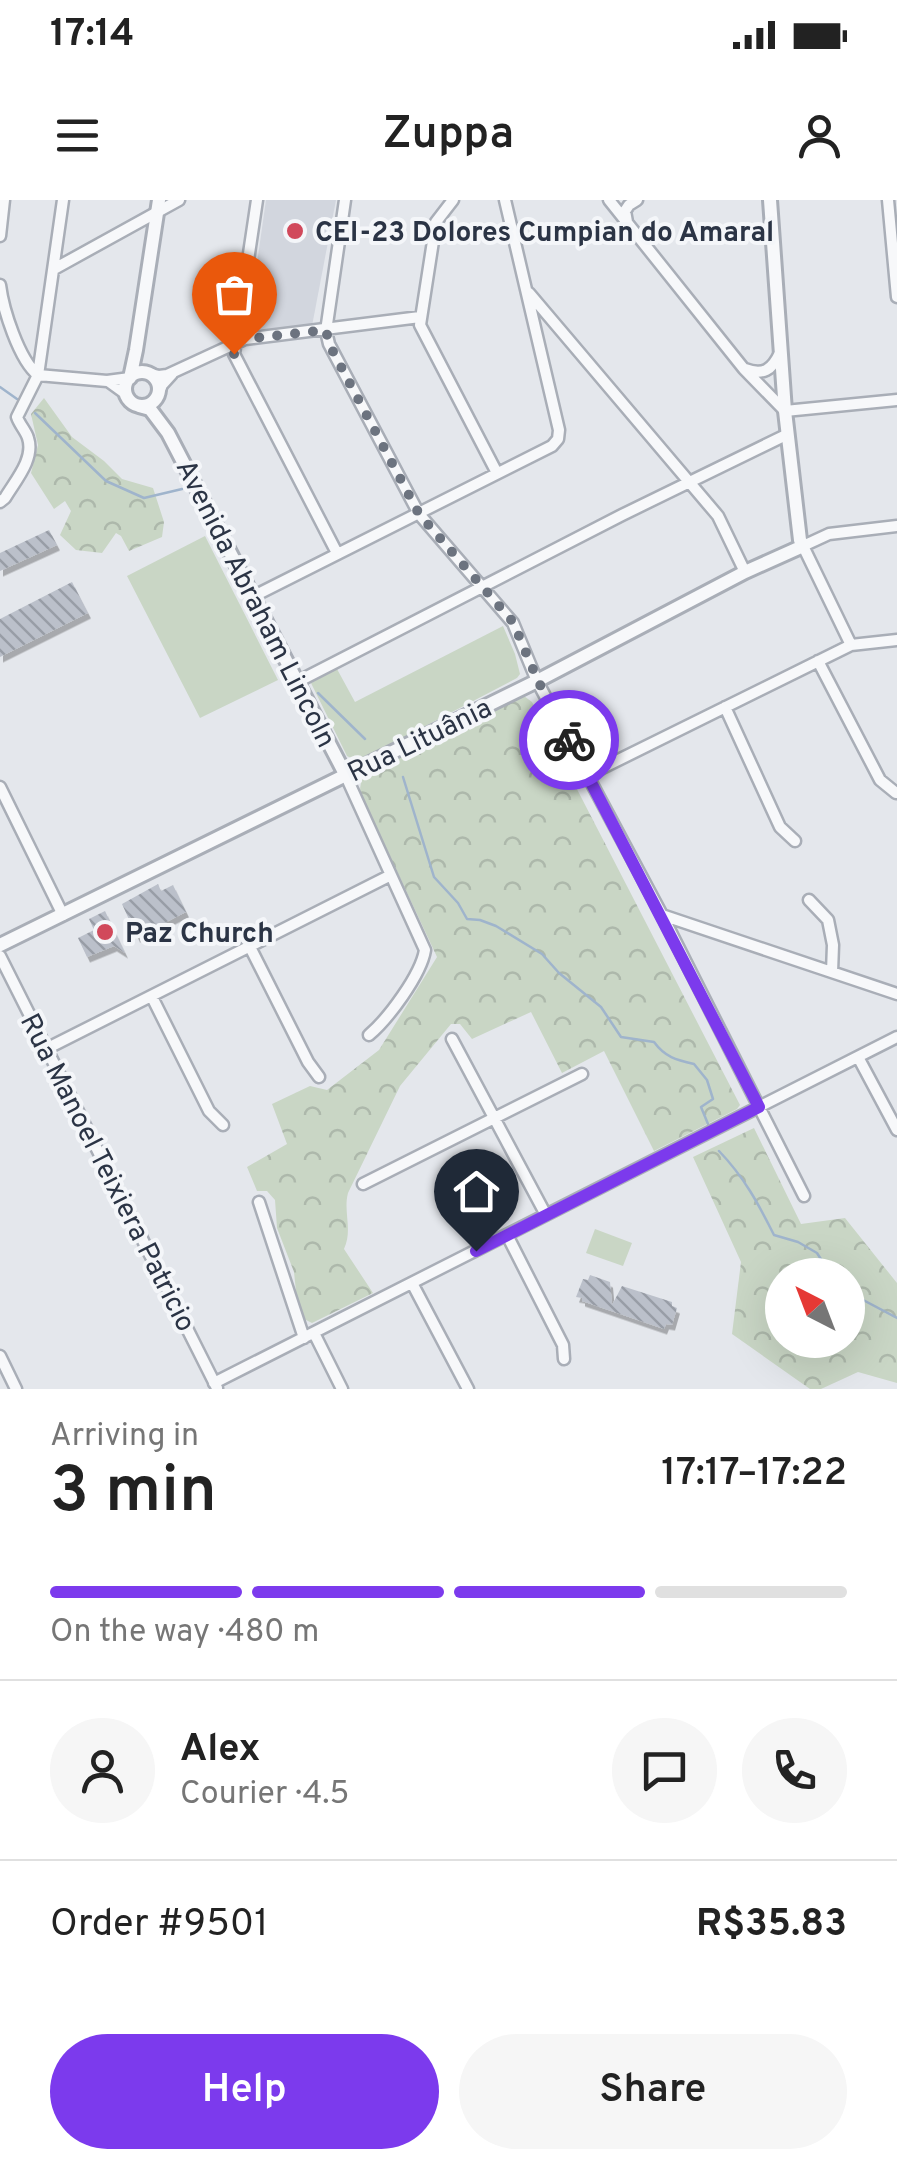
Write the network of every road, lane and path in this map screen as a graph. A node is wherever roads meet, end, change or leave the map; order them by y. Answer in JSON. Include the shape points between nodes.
{"nodes":[{"id":1,"x":4,"y":200,"type":"edge"},
{"id":2,"x":64,"y":200,"type":"edge"},
{"id":3,"x":179,"y":200,"type":"edge"},
{"id":4,"x":256,"y":200,"type":"edge"},
{"id":5,"x":344,"y":200,"type":"edge"},
{"id":6,"x":452,"y":200,"type":"edge"},
{"id":7,"x":505,"y":200,"type":"edge"},
{"id":8,"x":624,"y":200,"type":"edge"},
{"id":9,"x":638,"y":200,"type":"edge"},
{"id":10,"x":770,"y":200,"type":"edge"},
{"id":11,"x":888,"y":200,"type":"edge"},
{"id":12,"x":609,"y":201,"type":"edge"},
{"id":13,"x":158,"y":206,"type":"edge"},
{"id":14,"x":630,"y":227,"type":"junction"},
{"id":15,"x":0,"y":236,"type":"edge"},
{"id":16,"x":54,"y":269,"type":"junction"},
{"id":17,"x":0,"y":285,"type":"edge"},
{"id":18,"x":528,"y":292,"type":"junction"},
{"id":19,"x":897,"y":297,"type":"edge"},
{"id":20,"x":420,"y":317,"type":"junction"},
{"id":21,"x":554,"y":323,"type":"junction"},
{"id":22,"x":326,"y":330,"type":"junction"},
{"id":23,"x":538,"y":334,"type":"junction"},
{"id":24,"x":236,"y":342,"type":"junction"},
{"id":25,"x":136,"y":350,"type":"junction"},
{"id":26,"x":780,"y":353,"type":"junction"},
{"id":27,"x":744,"y":369,"type":"junction"},
{"id":28,"x":178,"y":371,"type":"junction"},
{"id":29,"x":150,"y":374,"type":"junction"},
{"id":30,"x":38,"y":375,"type":"junction"},
{"id":31,"x":130,"y":378,"type":"junction"},
{"id":32,"x":107,"y":381,"type":"junction"},
{"id":33,"x":126,"y":394,"type":"junction"},
{"id":34,"x":159,"y":394,"type":"junction"},
{"id":35,"x":897,"y":400,"type":"edge"},
{"id":36,"x":142,"y":406,"type":"junction"},
{"id":37,"x":785,"y":411,"type":"junction"},
{"id":38,"x":168,"y":432,"type":"junction"},
{"id":39,"x":788,"y":434,"type":"junction"},
{"id":40,"x":497,"y":473,"type":"junction"},
{"id":41,"x":690,"y":482,"type":"junction"},
{"id":42,"x":0,"y":502,"type":"edge"},
{"id":43,"x":419,"y":514,"type":"junction"},
{"id":44,"x":897,"y":526,"type":"edge"},
{"id":45,"x":803,"y":546,"type":"junction"},
{"id":46,"x":338,"y":553,"type":"junction"},
{"id":47,"x":745,"y":572,"type":"junction"},
{"id":48,"x":481,"y":588,"type":"junction"},
{"id":49,"x":252,"y":597,"type":"junction"},
{"id":50,"x":897,"y":640,"type":"edge"},
{"id":51,"x":851,"y":645,"type":"junction"},
{"id":52,"x":818,"y":661,"type":"junction"},
{"id":53,"x":538,"y":681,"type":"junction"},
{"id":54,"x":297,"y":682,"type":"junction"},
{"id":55,"x":725,"y":708,"type":"junction"},
{"id":56,"x":346,"y":774,"type":"junction"},
{"id":57,"x":588,"y":775,"type":"junction"},
{"id":58,"x":0,"y":787,"type":"edge"},
{"id":59,"x":896,"y":794,"type":"edge"},
{"id":60,"x":795,"y":841,"type":"dead end"},
{"id":61,"x":389,"y":876,"type":"junction"},
{"id":62,"x":810,"y":900,"type":"dead end"},
{"id":63,"x":63,"y":915,"type":"junction"},
{"id":64,"x":662,"y":915,"type":"junction"},
{"id":65,"x":0,"y":945,"type":"edge"},
{"id":66,"x":250,"y":946,"type":"junction"},
{"id":67,"x":0,"y":956,"type":"edge"},
{"id":68,"x":832,"y":972,"type":"junction"},
{"id":69,"x":897,"y":994,"type":"edge"},
{"id":70,"x":152,"y":997,"type":"junction"},
{"id":71,"x":369,"y":1036,"type":"dead end"},
{"id":72,"x":897,"y":1037,"type":"edge"},
{"id":73,"x":452,"y":1039,"type":"dead end"},
{"id":74,"x":48,"y":1048,"type":"junction"},
{"id":75,"x":858,"y":1057,"type":"junction"},
{"id":76,"x":582,"y":1074,"type":"dead end"},
{"id":77,"x":319,"y":1076,"type":"dead end"},
{"id":78,"x":759,"y":1107,"type":"junction"},
{"id":79,"x":494,"y":1118,"type":"junction"},
{"id":80,"x":223,"y":1125,"type":"dead end"},
{"id":81,"x":897,"y":1130,"type":"edge"},
{"id":82,"x":363,"y":1184,"type":"dead end"},
{"id":83,"x":804,"y":1196,"type":"dead end"},
{"id":84,"x":260,"y":1202,"type":"dead end"},
{"id":85,"x":546,"y":1215,"type":"junction"},
{"id":86,"x":507,"y":1235,"type":"junction"},
{"id":87,"x":412,"y":1283,"type":"junction"},
{"id":88,"x":309,"y":1335,"type":"junction"},
{"id":89,"x":0,"y":1356,"type":"edge"},
{"id":90,"x":564,"y":1359,"type":"dead end"},
{"id":91,"x":216,"y":1386,"type":"edge"},
{"id":92,"x":16,"y":1389,"type":"edge"},
{"id":93,"x":342,"y":1389,"type":"edge"},
{"id":94,"x":468,"y":1389,"type":"edge"}],
"edges":[{"from":1,"to":15,"type":"street"},
{"from":2,"to":16,"type":"street"},
{"from":3,"to":13,"type":"street"},
{"from":4,"to":24,"type":"street"},
{"from":5,"to":22,"type":"street"},
{"from":6,"to":20,"type":"street","via":[[436,222]]},
{"from":7,"to":18,"type":"street"},
{"from":8,"to":12,"type":"street"},
{"from":9,"to":14,"type":"street","via":[[625,211]]},
{"from":10,"to":26,"type":"street"},
{"from":11,"to":19,"type":"street"},
{"from":12,"to":14,"type":"street"},
{"from":13,"to":16,"type":"street"},
{"from":13,"to":25,"type":"street"},
{"from":14,"to":27,"type":"street"},
{"from":16,"to":30,"type":"street"},
{"from":17,"to":30,"type":"street","via":[[24,356]]},
{"from":18,"to":21,"type":"street"},
{"from":18,"to":23,"type":"street"},
{"from":20,"to":22,"type":"street"},
{"from":20,"to":40,"type":"street"},
{"from":21,"to":23,"type":"street","via":[[543,324]]},
{"from":21,"to":41,"type":"street"},
{"from":22,"to":24,"type":"street"},
{"from":22,"to":43,"type":"street"},
{"from":23,"to":40,"type":"street","via":[[558,439]]},
{"from":24,"to":28,"type":"street"},
{"from":24,"to":46,"type":"street","via":[[234,354]]},
{"from":25,"to":29,"type":"street"},
{"from":25,"to":31,"type":"street"},
{"from":26,"to":27,"type":"street","via":[[765,372]]},
{"from":26,"to":37,"type":"street"},
{"from":27,"to":37,"type":"street"},
{"from":28,"to":29,"type":"street"},
{"from":28,"to":34,"type":"street"},
{"from":29,"to":31,"type":"street"},
{"from":29,"to":34,"type":"street"},
{"from":30,"to":32,"type":"street"},
{"from":30,"to":42,"type":"street","via":[[17,417],[28,439],[26,464]]},
{"from":31,"to":32,"type":"street"},
{"from":31,"to":33,"type":"street"},
{"from":32,"to":33,"type":"street"},
{"from":33,"to":36,"type":"street"},
{"from":34,"to":36,"type":"street"},
{"from":34,"to":38,"type":"street","name":"Avenida Abraham Lincoln"},
{"from":35,"to":37,"type":"street"},
{"from":36,"to":38,"type":"street","name":"Avenida Abraham Lincoln"},
{"from":37,"to":39,"type":"street"},
{"from":38,"to":49,"type":"street","name":"Avenida Abraham Lincoln"},
{"from":39,"to":41,"type":"street"},
{"from":39,"to":45,"type":"street"},
{"from":40,"to":43,"type":"street"},
{"from":41,"to":47,"type":"street","via":[[718,516]]},
{"from":41,"to":48,"type":"street"},
{"from":43,"to":46,"type":"street"},
{"from":43,"to":48,"type":"street"},
{"from":44,"to":45,"type":"street","name":"Rua Lituânia","via":[[829,534]]},
{"from":45,"to":47,"type":"street","name":"Rua Lituânia"},
{"from":45,"to":51,"type":"street"},
{"from":46,"to":49,"type":"street"},
{"from":47,"to":53,"type":"street","name":"Rua Lituânia"},
{"from":48,"to":53,"type":"street","via":[[513,622]]},
{"from":48,"to":54,"type":"street"},
{"from":49,"to":54,"type":"street","name":"Avenida Abraham Lincoln"},
{"from":50,"to":51,"type":"street"},
{"from":51,"to":52,"type":"street"},
{"from":52,"to":55,"type":"street"},
{"from":52,"to":59,"type":"street","via":[[880,780]]},
{"from":53,"to":56,"type":"street","name":"Rua Lituânia"},
{"from":53,"to":57,"type":"street"},
{"from":54,"to":56,"type":"street","name":"Avenida Abraham Lincoln"},
{"from":55,"to":57,"type":"street"},
{"from":55,"to":60,"type":"street","via":[[780,827]]},
{"from":56,"to":61,"type":"street"},
{"from":56,"to":63,"type":"street","name":"Rua Lituânia"},
{"from":57,"to":64,"type":"street"},
{"from":58,"to":63,"type":"street"},
{"from":61,"to":66,"type":"street"},
{"from":61,"to":71,"type":"street","via":[[424,957],[386,1021]]},
{"from":62,"to":68,"type":"street","via":[[828,920]]},
{"from":63,"to":65,"type":"street","name":"Rua Lituânia"},
{"from":64,"to":68,"type":"street"},
{"from":64,"to":78,"type":"street"},
{"from":66,"to":70,"type":"street"},
{"from":66,"to":77,"type":"street"},
{"from":67,"to":74,"type":"street","name":"Rua Manoel Teixiera Patricio"},
{"from":68,"to":69,"type":"street"},
{"from":70,"to":74,"type":"street"},
{"from":70,"to":80,"type":"street","via":[[208,1111]]},
{"from":72,"to":75,"type":"street"},
{"from":73,"to":79,"type":"street"},
{"from":74,"to":91,"type":"street","name":"Rua Manoel Teixiera Patricio"},
{"from":75,"to":78,"type":"street"},
{"from":75,"to":81,"type":"street"},
{"from":76,"to":79,"type":"street"},
{"from":78,"to":83,"type":"street"},
{"from":78,"to":85,"type":"street"},
{"from":79,"to":82,"type":"street"},
{"from":79,"to":85,"type":"street"},
{"from":84,"to":88,"type":"street"},
{"from":85,"to":86,"type":"street"},
{"from":86,"to":87,"type":"street"},
{"from":86,"to":90,"type":"street","via":[[563,1344]]},
{"from":87,"to":88,"type":"street"},
{"from":87,"to":94,"type":"street"},
{"from":88,"to":91,"type":"street"},
{"from":88,"to":93,"type":"street"},
{"from":89,"to":92,"type":"street"}]}
